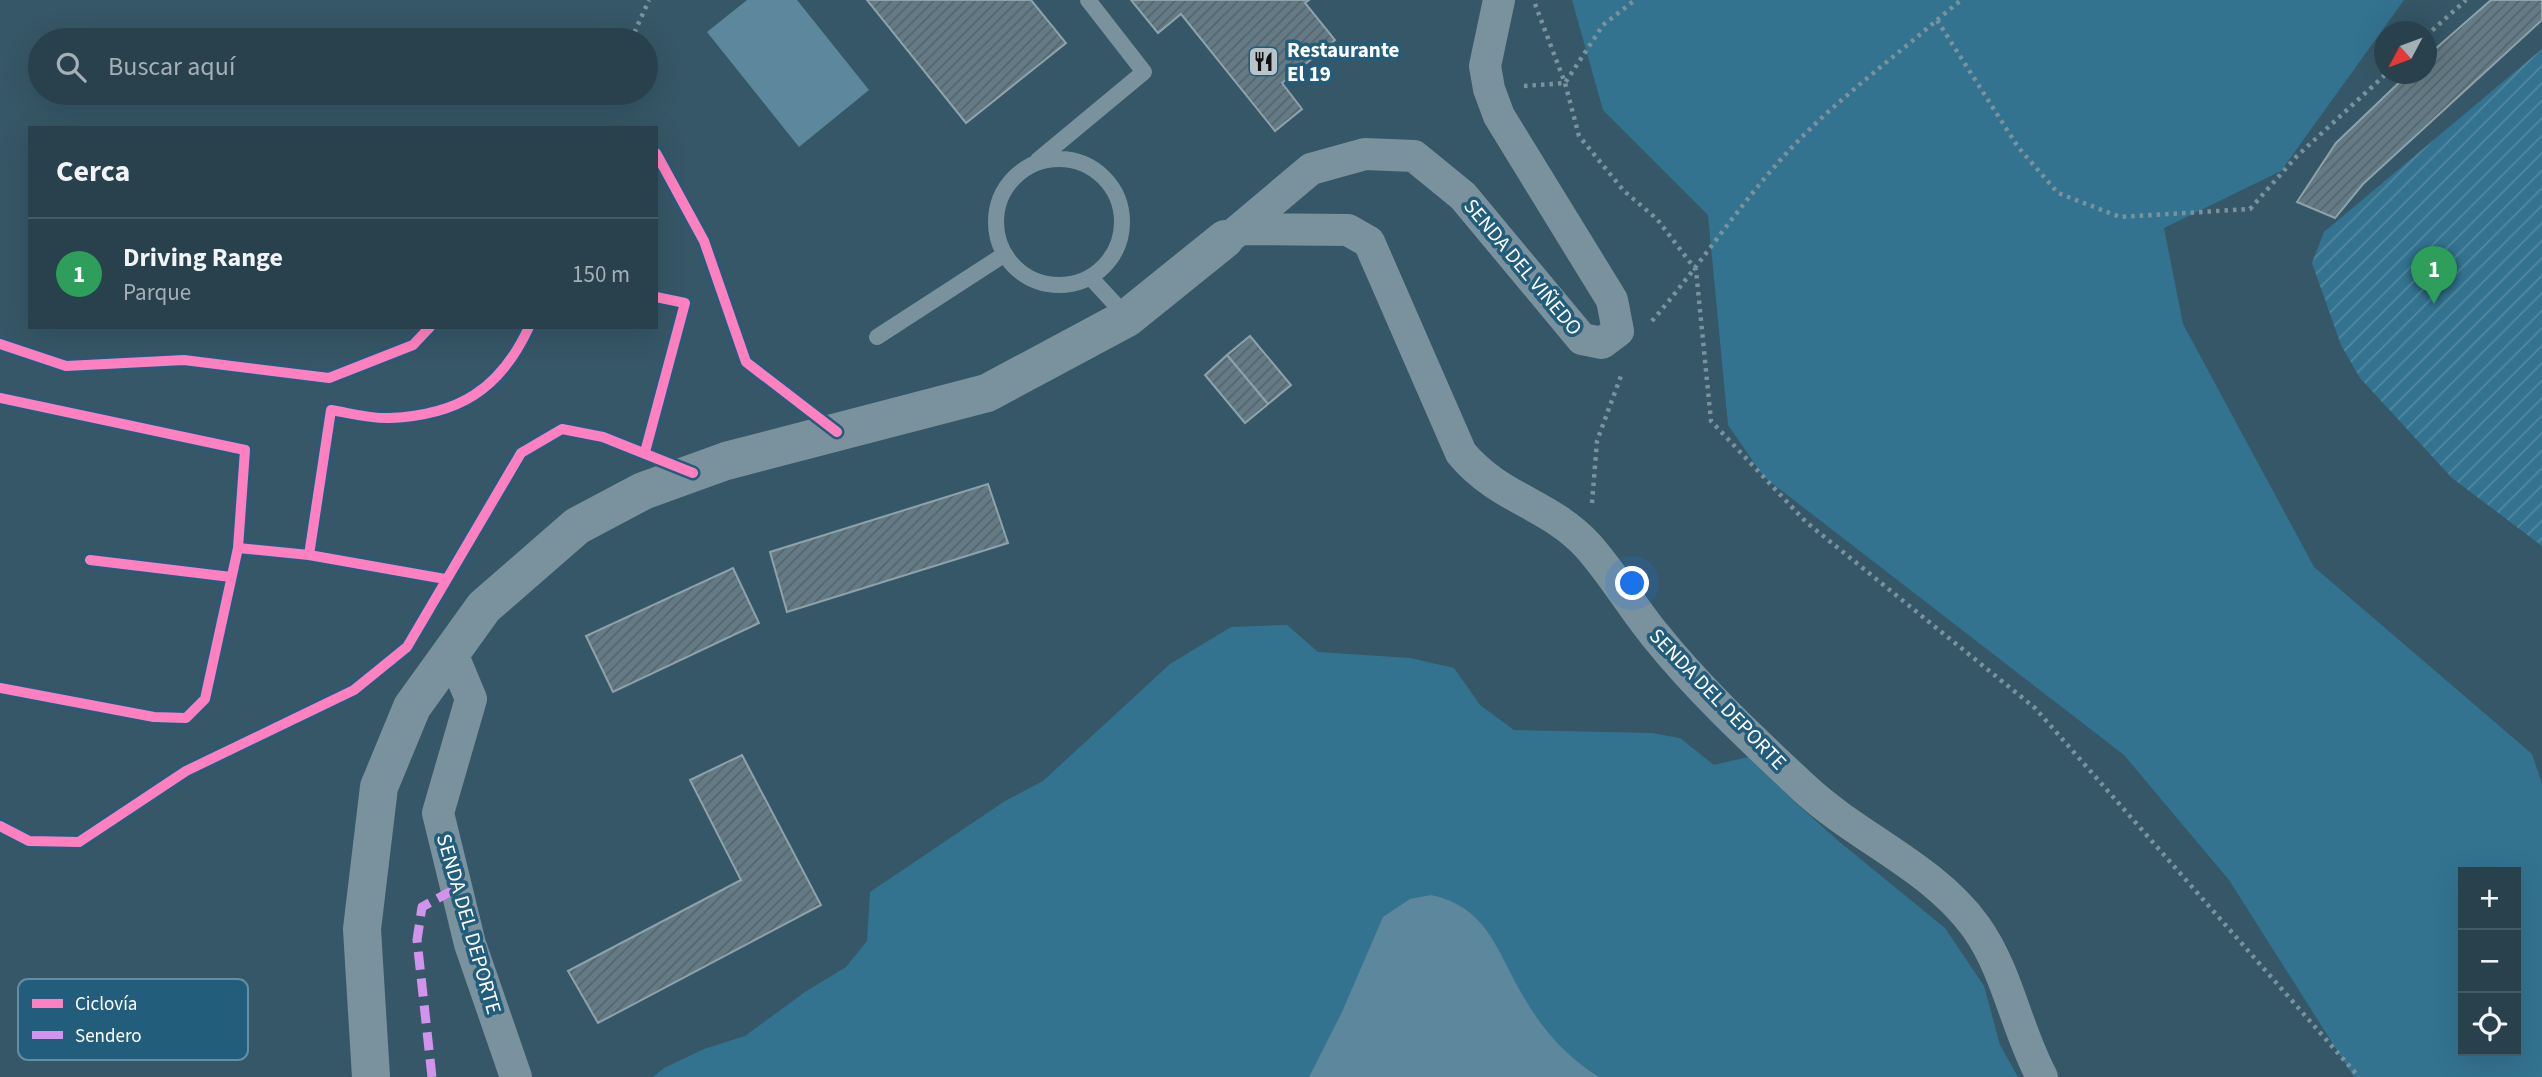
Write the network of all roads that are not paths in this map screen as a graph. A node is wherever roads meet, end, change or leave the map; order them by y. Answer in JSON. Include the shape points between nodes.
{"nodes":[{"id":1,"x":1088,"y":0,"type":"edge"},
{"id":2,"x":1499,"y":0,"type":"edge"},
{"id":3,"x":1033,"y":164,"type":"junction"},
{"id":4,"x":1233,"y":234,"type":"junction"},
{"id":5,"x":1004,"y":254,"type":"junction"},
{"id":6,"x":1090,"y":278,"type":"junction"},
{"id":7,"x":1127,"y":317,"type":"junction"},
{"id":8,"x":877,"y":337,"type":"dead end"},
{"id":9,"x":451,"y":651,"type":"junction"},
{"id":10,"x":371,"y":1077,"type":"edge"},
{"id":11,"x":516,"y":1077,"type":"edge"},
{"id":12,"x":2042,"y":1077,"type":"edge"}],
"edges":[{"from":1,"to":3,"type":"lane","via":[[1144,72]]},
{"from":2,"to":4,"type":"street","name":"SENDA DEL VIÑEDO","via":[[1485,66],[1499,117],[1612,300],[1627,335],[1602,343],[1582,339],[1463,196],[1414,156],[1365,154],[1311,169]]},
{"from":3,"to":5,"type":"lane","via":[[1015,176],[996,213]]},
{"from":3,"to":6,"type":"lane","via":[[1075,160],[1095,169],[1115,194],[1123,225],[1118,246],[1107,264]]},
{"from":4,"to":7,"type":"street"},
{"from":4,"to":12,"type":"street","name":"SENDA DEL DEPORTE","via":[[1348,230],[1369,243],[1461,453],[1498,488],[1553,516],[1588,546],[1657,637],[1807,790],[1943,890],[1992,953]]},
{"from":5,"to":6,"type":"lane","via":[[1017,269],[1052,286]]},
{"from":5,"to":8,"type":"lane"},
{"from":6,"to":7,"type":"lane"},
{"from":7,"to":9,"type":"street","via":[[987,393],[726,461],[643,491],[577,526],[484,607]]},
{"from":9,"to":10,"type":"street","via":[[412,707],[379,787],[362,929]]},
{"from":9,"to":11,"type":"street","name":"SENDA DEL DEPORTE","via":[[471,699],[438,813],[470,944]]}]}
